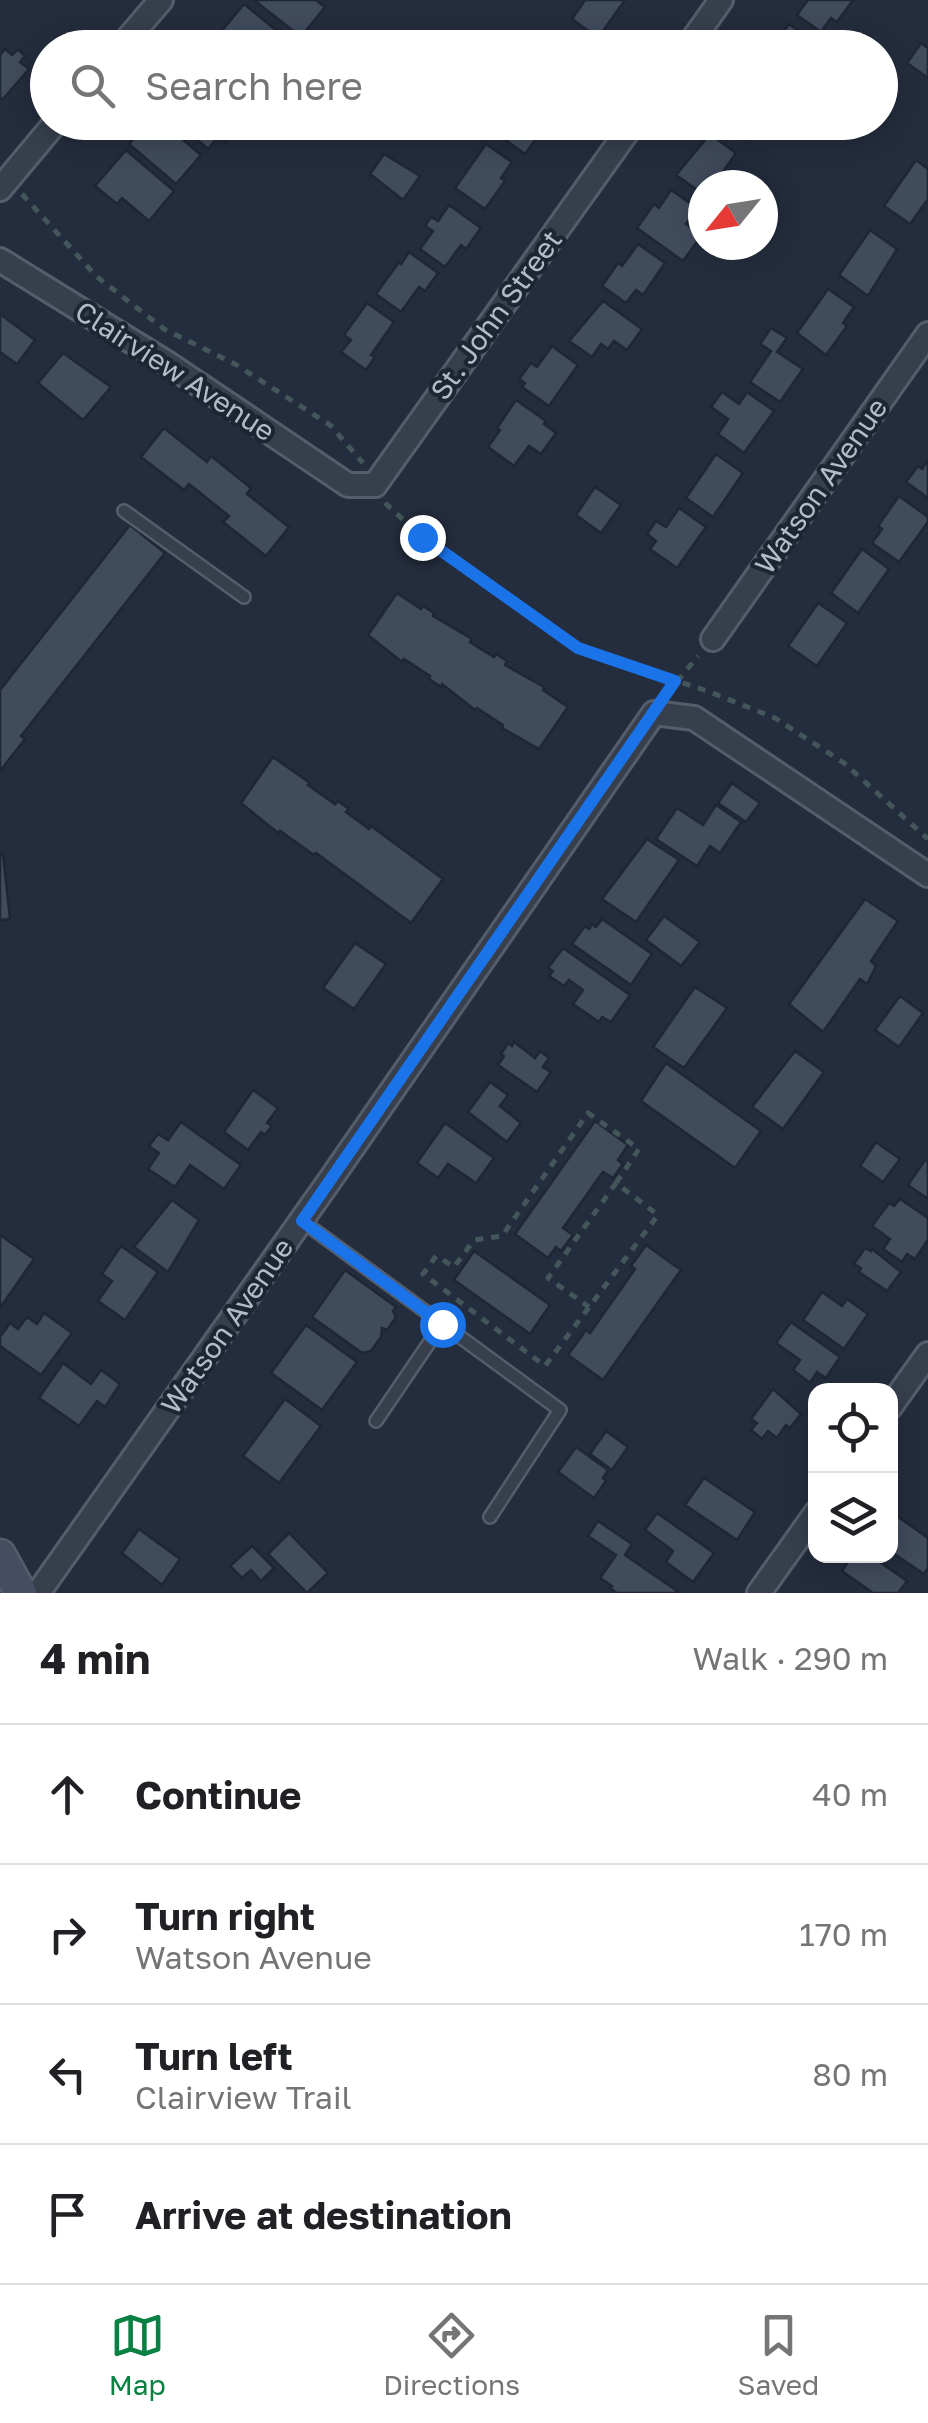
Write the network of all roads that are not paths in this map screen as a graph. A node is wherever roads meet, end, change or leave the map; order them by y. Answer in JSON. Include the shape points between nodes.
{"nodes":[{"id":1,"x":161,"y":0,"type":"edge"},
{"id":2,"x":721,"y":0,"type":"edge"},
{"id":3,"x":135,"y":30,"type":"edge"},
{"id":4,"x":700,"y":30,"type":"edge"},
{"id":5,"x":42,"y":140,"type":"edge"},
{"id":6,"x":621,"y":140,"type":"edge"},
{"id":7,"x":7,"y":187,"type":"edge"},
{"id":8,"x":0,"y":260,"type":"edge"},
{"id":9,"x":928,"y":334,"type":"edge"},
{"id":10,"x":348,"y":485,"type":"joint"},
{"id":11,"x":124,"y":511,"type":"dead end"},
{"id":12,"x":244,"y":597,"type":"dead end"},
{"id":13,"x":714,"y":639,"type":"road end"},
{"id":14,"x":928,"y":875,"type":"edge"},
{"id":15,"x":302,"y":1221,"type":"junction"},
{"id":16,"x":442,"y":1324,"type":"junction"},
{"id":17,"x":928,"y":1354,"type":"edge"},
{"id":18,"x":898,"y":1396,"type":"edge"},
{"id":19,"x":376,"y":1421,"type":"dead end"},
{"id":20,"x":490,"y":1517,"type":"dead end"},
{"id":21,"x":808,"y":1524,"type":"edge"},
{"id":22,"x":0,"y":1556,"type":"edge"},
{"id":23,"x":21,"y":1593,"type":"edge"},
{"id":24,"x":38,"y":1593,"type":"edge"},
{"id":25,"x":759,"y":1593,"type":"edge"}],
"edges":[{"from":1,"to":3,"type":"street"},
{"from":2,"to":4,"type":"street"},
{"from":5,"to":7,"type":"street"},
{"from":6,"to":10,"type":"street","name":"St. John Street","via":[[375,484]]},
{"from":8,"to":10,"type":"street","name":"Clairview Avenue"},
{"from":9,"to":13,"type":"street","name":"Watson Avenue"},
{"from":11,"to":12,"type":"lane"},
{"from":14,"to":15,"type":"street","name":"Watson Avenue","via":[[694,718],[654,713]]},
{"from":15,"to":16,"type":"lane"},
{"from":15,"to":24,"type":"street","name":"Watson Avenue"},
{"from":16,"to":19,"type":"lane"},
{"from":16,"to":20,"type":"lane","via":[[560,1410]]},
{"from":17,"to":18,"type":"street"},
{"from":21,"to":25,"type":"street"},
{"from":22,"to":23,"type":"main road"}]}
